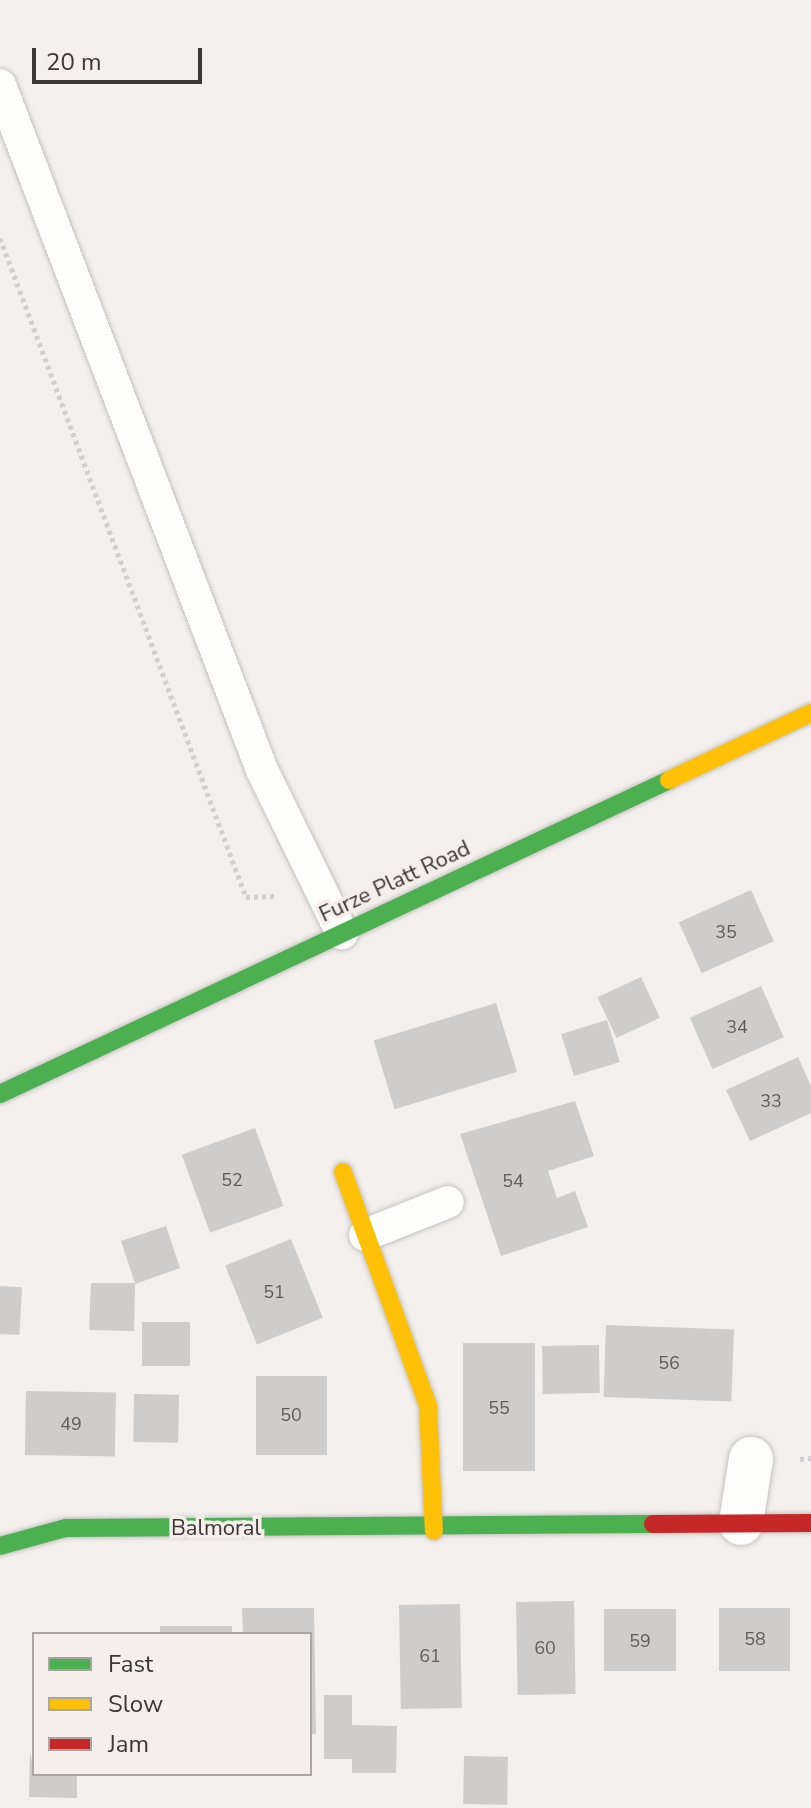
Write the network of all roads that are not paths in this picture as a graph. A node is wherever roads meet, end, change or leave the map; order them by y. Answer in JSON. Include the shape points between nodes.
{"nodes":[{"id":1,"x":0,"y":85,"type":"edge"},
{"id":2,"x":811,"y":713,"type":"edge"},
{"id":3,"x":342,"y":933,"type":"junction"},
{"id":4,"x":0,"y":1094,"type":"edge"},
{"id":5,"x":343,"y":1172,"type":"dead end"},
{"id":6,"x":448,"y":1202,"type":"dead end"},
{"id":7,"x":365,"y":1235,"type":"junction"},
{"id":8,"x":751,"y":1459,"type":"dead end"},
{"id":9,"x":741,"y":1523,"type":"junction"},
{"id":10,"x":811,"y":1523,"type":"edge"},
{"id":11,"x":434,"y":1531,"type":"junction"},
{"id":12,"x":0,"y":1546,"type":"edge"}],
"edges":[{"from":1,"to":3,"type":"lane","via":[[262,770]]},
{"from":2,"to":3,"type":"street","name":"Furze Platt Road"},
{"from":3,"to":4,"type":"street","name":"Furze Platt Road"},
{"from":5,"to":7,"type":"street"},
{"from":6,"to":7,"type":"lane"},
{"from":7,"to":11,"type":"street","via":[[428,1406]]},
{"from":8,"to":9,"type":"street"},
{"from":9,"to":10,"type":"street","name":"Balmoral"},
{"from":9,"to":11,"type":"street","name":"Balmoral"},
{"from":11,"to":12,"type":"street","name":"Balmoral","via":[[66,1528]]}]}
